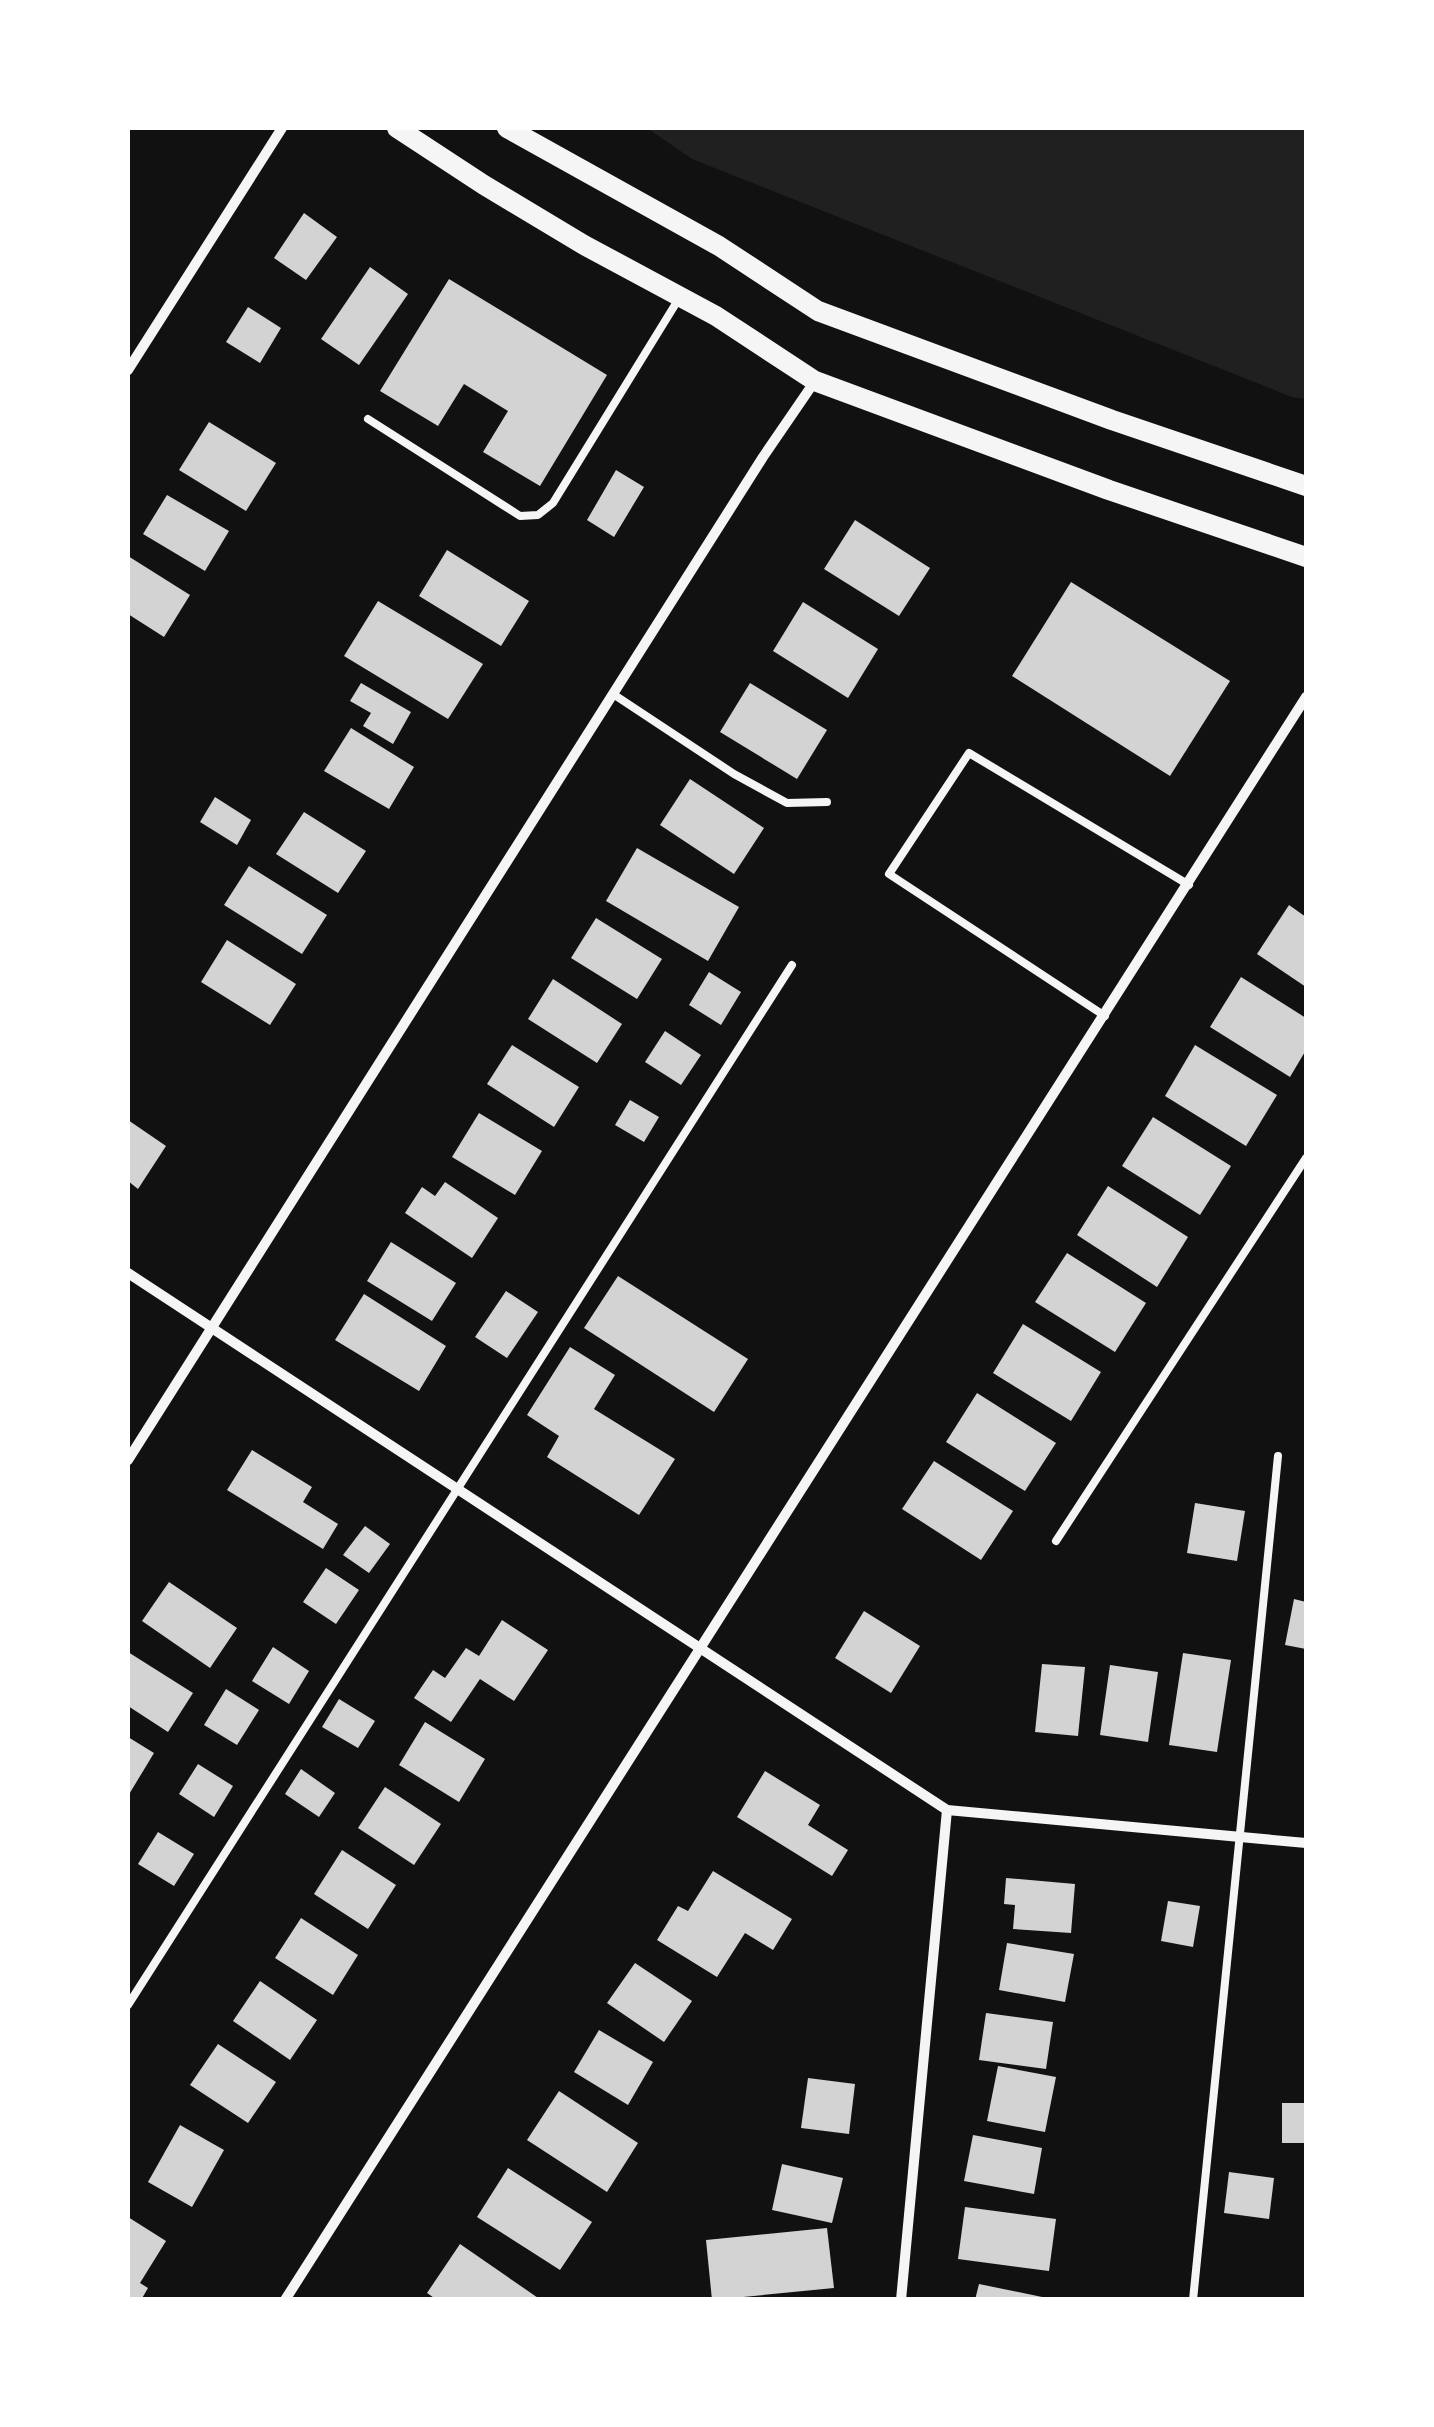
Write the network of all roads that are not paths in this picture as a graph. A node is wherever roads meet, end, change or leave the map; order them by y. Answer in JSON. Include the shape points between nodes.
{"nodes":[{"id":1,"x":282,"y":128,"type":"edge"},
{"id":2,"x":397,"y":128,"type":"edge"},
{"id":3,"x":507,"y":128,"type":"edge"},
{"id":4,"x":681,"y":296,"type":"junction"},
{"id":5,"x":128,"y":370,"type":"edge"},
{"id":6,"x":815,"y":381,"type":"junction"},
{"id":7,"x":368,"y":419,"type":"dead end"},
{"id":8,"x":1306,"y":486,"type":"edge"},
{"id":9,"x":1306,"y":557,"type":"edge"},
{"id":10,"x":613,"y":694,"type":"junction"},
{"id":11,"x":1306,"y":698,"type":"edge"},
{"id":12,"x":827,"y":802,"type":"dead end"},
{"id":13,"x":1189,"y":885,"type":"junction"},
{"id":14,"x":792,"y":964,"type":"dead end"},
{"id":15,"x":1105,"y":1016,"type":"junction"},
{"id":16,"x":1306,"y":1158,"type":"edge"},
{"id":17,"x":128,"y":1273,"type":"edge"},
{"id":18,"x":212,"y":1327,"type":"junction"},
{"id":19,"x":1278,"y":1456,"type":"dead end"},
{"id":20,"x":128,"y":1460,"type":"edge"},
{"id":21,"x":459,"y":1489,"type":"junction"},
{"id":22,"x":1056,"y":1540,"type":"dead end"},
{"id":23,"x":702,"y":1648,"type":"junction"},
{"id":24,"x":947,"y":1810,"type":"junction"},
{"id":25,"x":1242,"y":1837,"type":"junction"},
{"id":26,"x":1306,"y":1844,"type":"edge"},
{"id":27,"x":128,"y":2005,"type":"edge"},
{"id":28,"x":285,"y":2300,"type":"edge"},
{"id":29,"x":901,"y":2300,"type":"edge"},
{"id":30,"x":1193,"y":2300,"type":"edge"}],
"edges":[{"from":1,"to":5,"type":"street"},
{"from":2,"to":4,"type":"main road","via":[[500,196]]},
{"from":3,"to":8,"type":"main road","via":[[719,246],[818,311]]},
{"from":4,"to":6,"type":"main road"},
{"from":4,"to":7,"type":"lane","via":[[553,504],[538,515],[520,516]]},
{"from":6,"to":9,"type":"main road"},
{"from":6,"to":10,"type":"street"},
{"from":10,"to":12,"type":"lane","via":[[787,803]]},
{"from":10,"to":18,"type":"street"},
{"from":11,"to":13,"type":"street"},
{"from":13,"to":15,"type":"street"},
{"from":13,"to":15,"type":"lane","via":[[968,753],[889,874]]},
{"from":14,"to":21,"type":"lane"},
{"from":15,"to":23,"type":"street"},
{"from":16,"to":22,"type":"lane"},
{"from":17,"to":18,"type":"street"},
{"from":18,"to":20,"type":"street"},
{"from":18,"to":21,"type":"street"},
{"from":19,"to":25,"type":"lane"},
{"from":21,"to":23,"type":"street"},
{"from":21,"to":27,"type":"lane"},
{"from":23,"to":24,"type":"street"},
{"from":23,"to":28,"type":"street"},
{"from":24,"to":25,"type":"street"},
{"from":24,"to":29,"type":"street"},
{"from":25,"to":26,"type":"street"},
{"from":25,"to":30,"type":"lane"}]}
